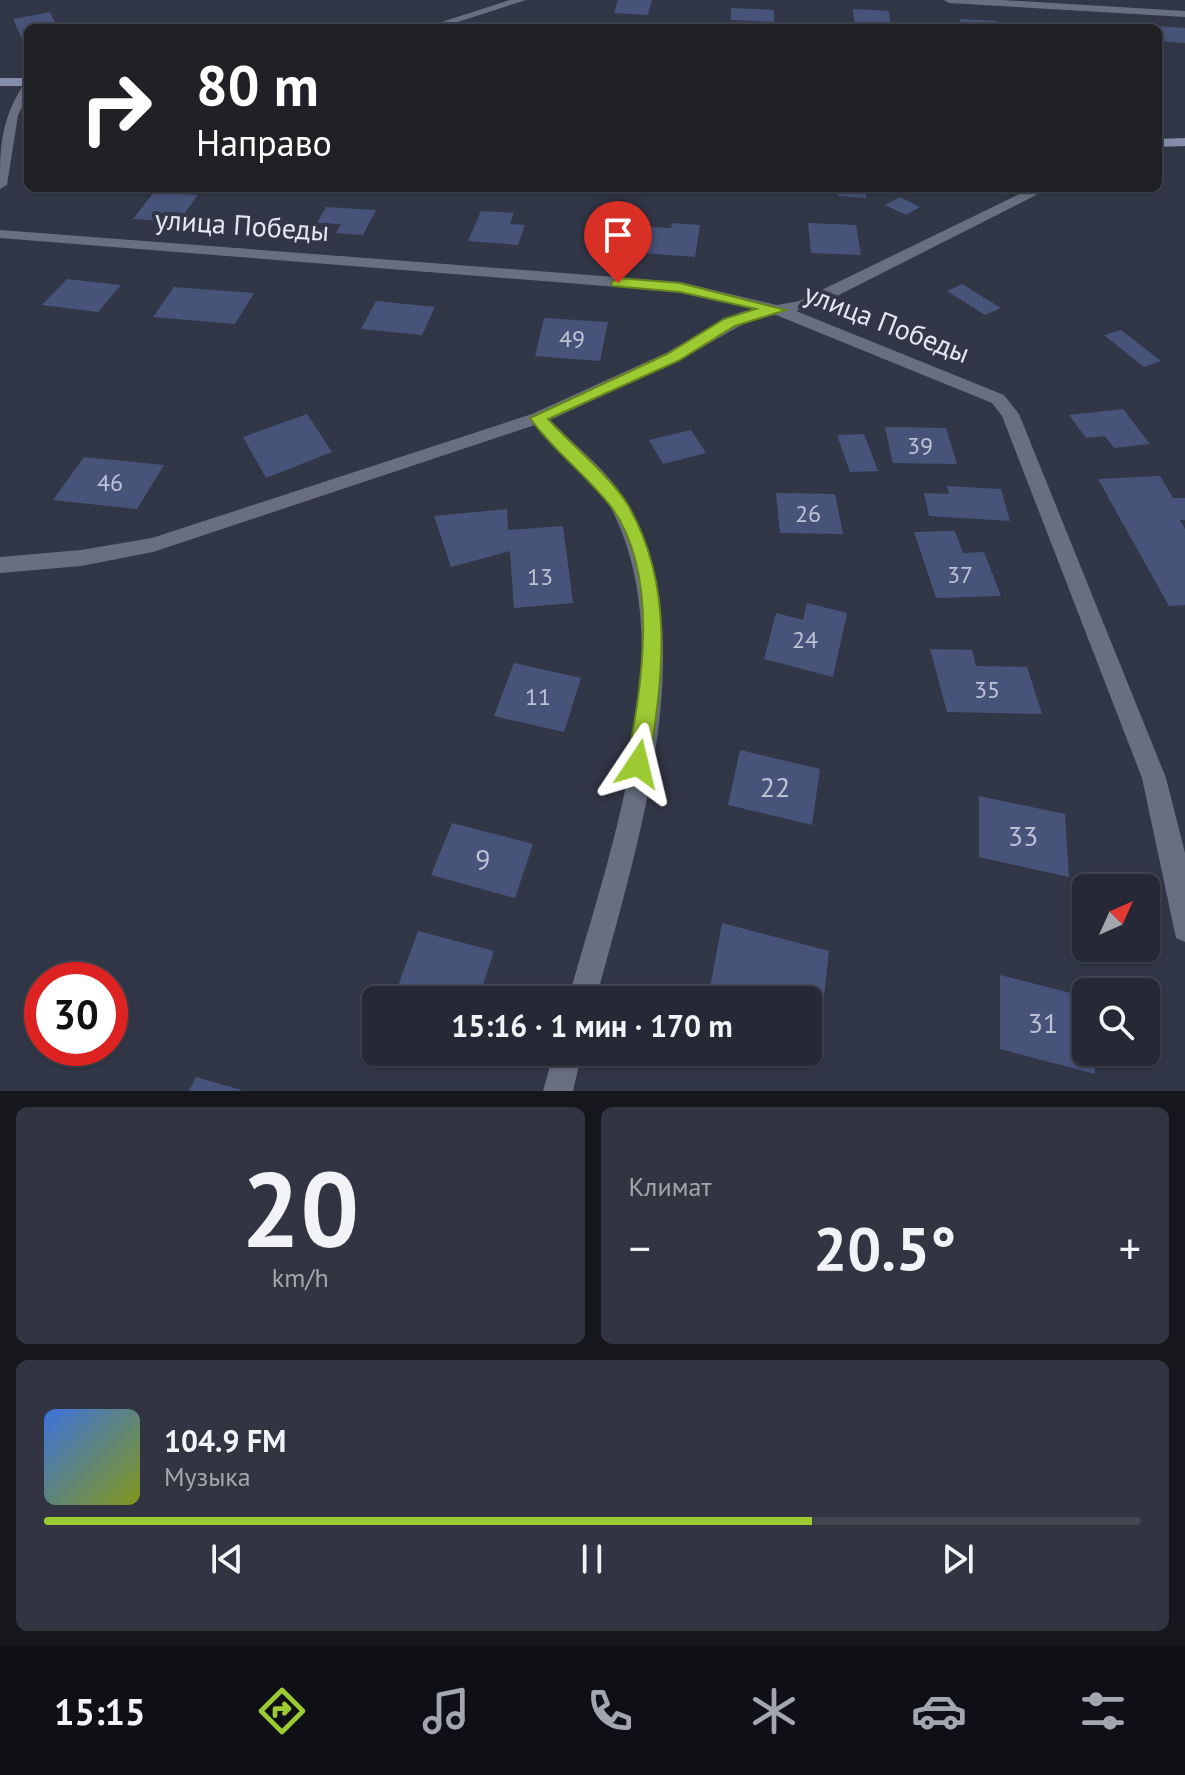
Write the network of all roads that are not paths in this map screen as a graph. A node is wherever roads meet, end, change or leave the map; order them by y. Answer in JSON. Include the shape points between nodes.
{"nodes":[{"id":1,"x":521,"y":0,"type":"edge"},
{"id":2,"x":949,"y":0,"type":"edge"},
{"id":3,"x":1185,"y":14,"type":"edge"},
{"id":4,"x":441,"y":24,"type":"edge"},
{"id":5,"x":0,"y":82,"type":"edge"},
{"id":6,"x":24,"y":86,"type":"edge"},
{"id":7,"x":24,"y":92,"type":"edge"},
{"id":8,"x":1185,"y":142,"type":"edge"},
{"id":9,"x":1162,"y":143,"type":"edge"},
{"id":10,"x":0,"y":185,"type":"edge"},
{"id":11,"x":1035,"y":192,"type":"edge"},
{"id":12,"x":0,"y":234,"type":"edge"},
{"id":13,"x":779,"y":310,"type":"junction"},
{"id":14,"x":538,"y":418,"type":"junction"},
{"id":15,"x":0,"y":565,"type":"edge"},
{"id":16,"x":1185,"y":929,"type":"edge"},
{"id":17,"x":586,"y":986,"type":"edge"},
{"id":18,"x":564,"y":1066,"type":"edge"},
{"id":19,"x":558,"y":1091,"type":"edge"}],
"edges":[{"from":1,"to":4,"type":"street"},
{"from":2,"to":3,"type":"street"},
{"from":5,"to":6,"type":"street"},
{"from":7,"to":10,"type":"street","via":[[12,115]]},
{"from":8,"to":9,"type":"street"},
{"from":11,"to":13,"type":"street","via":[[825,296]]},
{"from":12,"to":13,"type":"street","name":"улица Победы","via":[[680,287]]},
{"from":13,"to":14,"type":"street","via":[[738,319],[672,357]]},
{"from":13,"to":16,"type":"street","name":"улица Победы","via":[[979,389],[998,399],[1010,414],[1154,778]]},
{"from":14,"to":15,"type":"street","via":[[153,545]]},
{"from":14,"to":17,"type":"street","via":[[620,506],[640,551],[653,608],[653,679],[631,807]]},
{"from":18,"to":19,"type":"street"}]}
